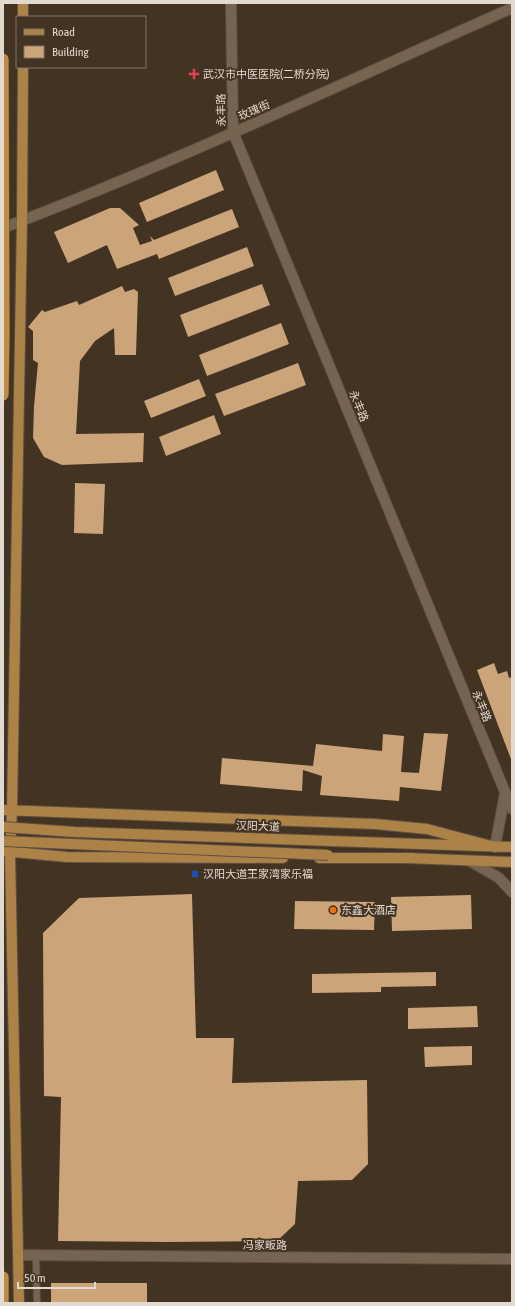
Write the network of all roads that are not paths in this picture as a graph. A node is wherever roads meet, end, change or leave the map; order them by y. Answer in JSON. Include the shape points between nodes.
{"nodes":[{"id":1,"x":23,"y":3,"type":"edge"},
{"id":2,"x":231,"y":3,"type":"edge"},
{"id":3,"x":512,"y":8,"type":"edge"},
{"id":4,"x":23,"y":16,"type":"edge"},
{"id":5,"x":3,"y":59,"type":"edge"},
{"id":6,"x":23,"y":68,"type":"edge"},
{"id":7,"x":233,"y":132,"type":"junction"},
{"id":8,"x":22,"y":220,"type":"junction"},
{"id":9,"x":3,"y":228,"type":"edge"},
{"id":10,"x":3,"y":395,"type":"edge"},
{"id":11,"x":505,"y":793,"type":"junction"},
{"id":12,"x":512,"y":809,"type":"edge"},
{"id":13,"x":8,"y":810,"type":"edge"},
{"id":14,"x":3,"y":827,"type":"edge"},
{"id":15,"x":3,"y":841,"type":"edge"},
{"id":16,"x":495,"y":847,"type":"junction"},
{"id":17,"x":512,"y":847,"type":"edge"},
{"id":18,"x":7,"y":852,"type":"edge"},
{"id":19,"x":413,"y":858,"type":"junction"},
{"id":20,"x":470,"y":861,"type":"junction"},
{"id":21,"x":512,"y":862,"type":"edge"},
{"id":22,"x":512,"y":892,"type":"edge"},
{"id":23,"x":19,"y":1255,"type":"junction"},
{"id":24,"x":36,"y":1256,"type":"junction"},
{"id":25,"x":512,"y":1259,"type":"edge"},
{"id":26,"x":3,"y":1277,"type":"edge"},
{"id":27,"x":3,"y":1287,"type":"edge"},
{"id":28,"x":4,"y":1303,"type":"edge"},
{"id":29,"x":19,"y":1303,"type":"edge"},
{"id":30,"x":37,"y":1303,"type":"edge"}],
"edges":[{"from":1,"to":4,"type":"main road"},
{"from":2,"to":7,"type":"street","name":"永丰路"},
{"from":3,"to":7,"type":"street","name":"玫瑰街"},
{"from":5,"to":10,"type":"highway","bridge":true},
{"from":6,"to":8,"type":"main road"},
{"from":7,"to":8,"type":"street","name":"玫瑰街","via":[[66,204]]},
{"from":7,"to":11,"type":"street","name":"永丰路"},
{"from":8,"to":9,"type":"street","name":"玫瑰街"},
{"from":8,"to":13,"type":"main road"},
{"from":11,"to":12,"type":"street","name":"永丰路"},
{"from":11,"to":16,"type":"street"},
{"from":13,"to":16,"type":"main road","via":[[375,824],[427,829]]},
{"from":13,"to":18,"type":"main road"},
{"from":14,"to":16,"type":"main road","name":"汉阳大道","bridge":true,"via":[[75,832]]},
{"from":15,"to":19,"type":"main road","bridge":true},
{"from":16,"to":17,"type":"main road","name":"汉阳大道"},
{"from":18,"to":19,"type":"main road","via":[[67,857]]},
{"from":18,"to":23,"type":"main road"},
{"from":19,"to":20,"type":"main road"},
{"from":20,"to":21,"type":"main road"},
{"from":20,"to":22,"type":"street","via":[[499,878]]},
{"from":23,"to":24,"type":"street","name":"冯家畈路"},
{"from":23,"to":29,"type":"main road"},
{"from":24,"to":25,"type":"street","name":"冯家畈路"},
{"from":24,"to":30,"type":"lane"},
{"from":26,"to":27,"type":"highway"},
{"from":27,"to":28,"type":"highway"}]}
